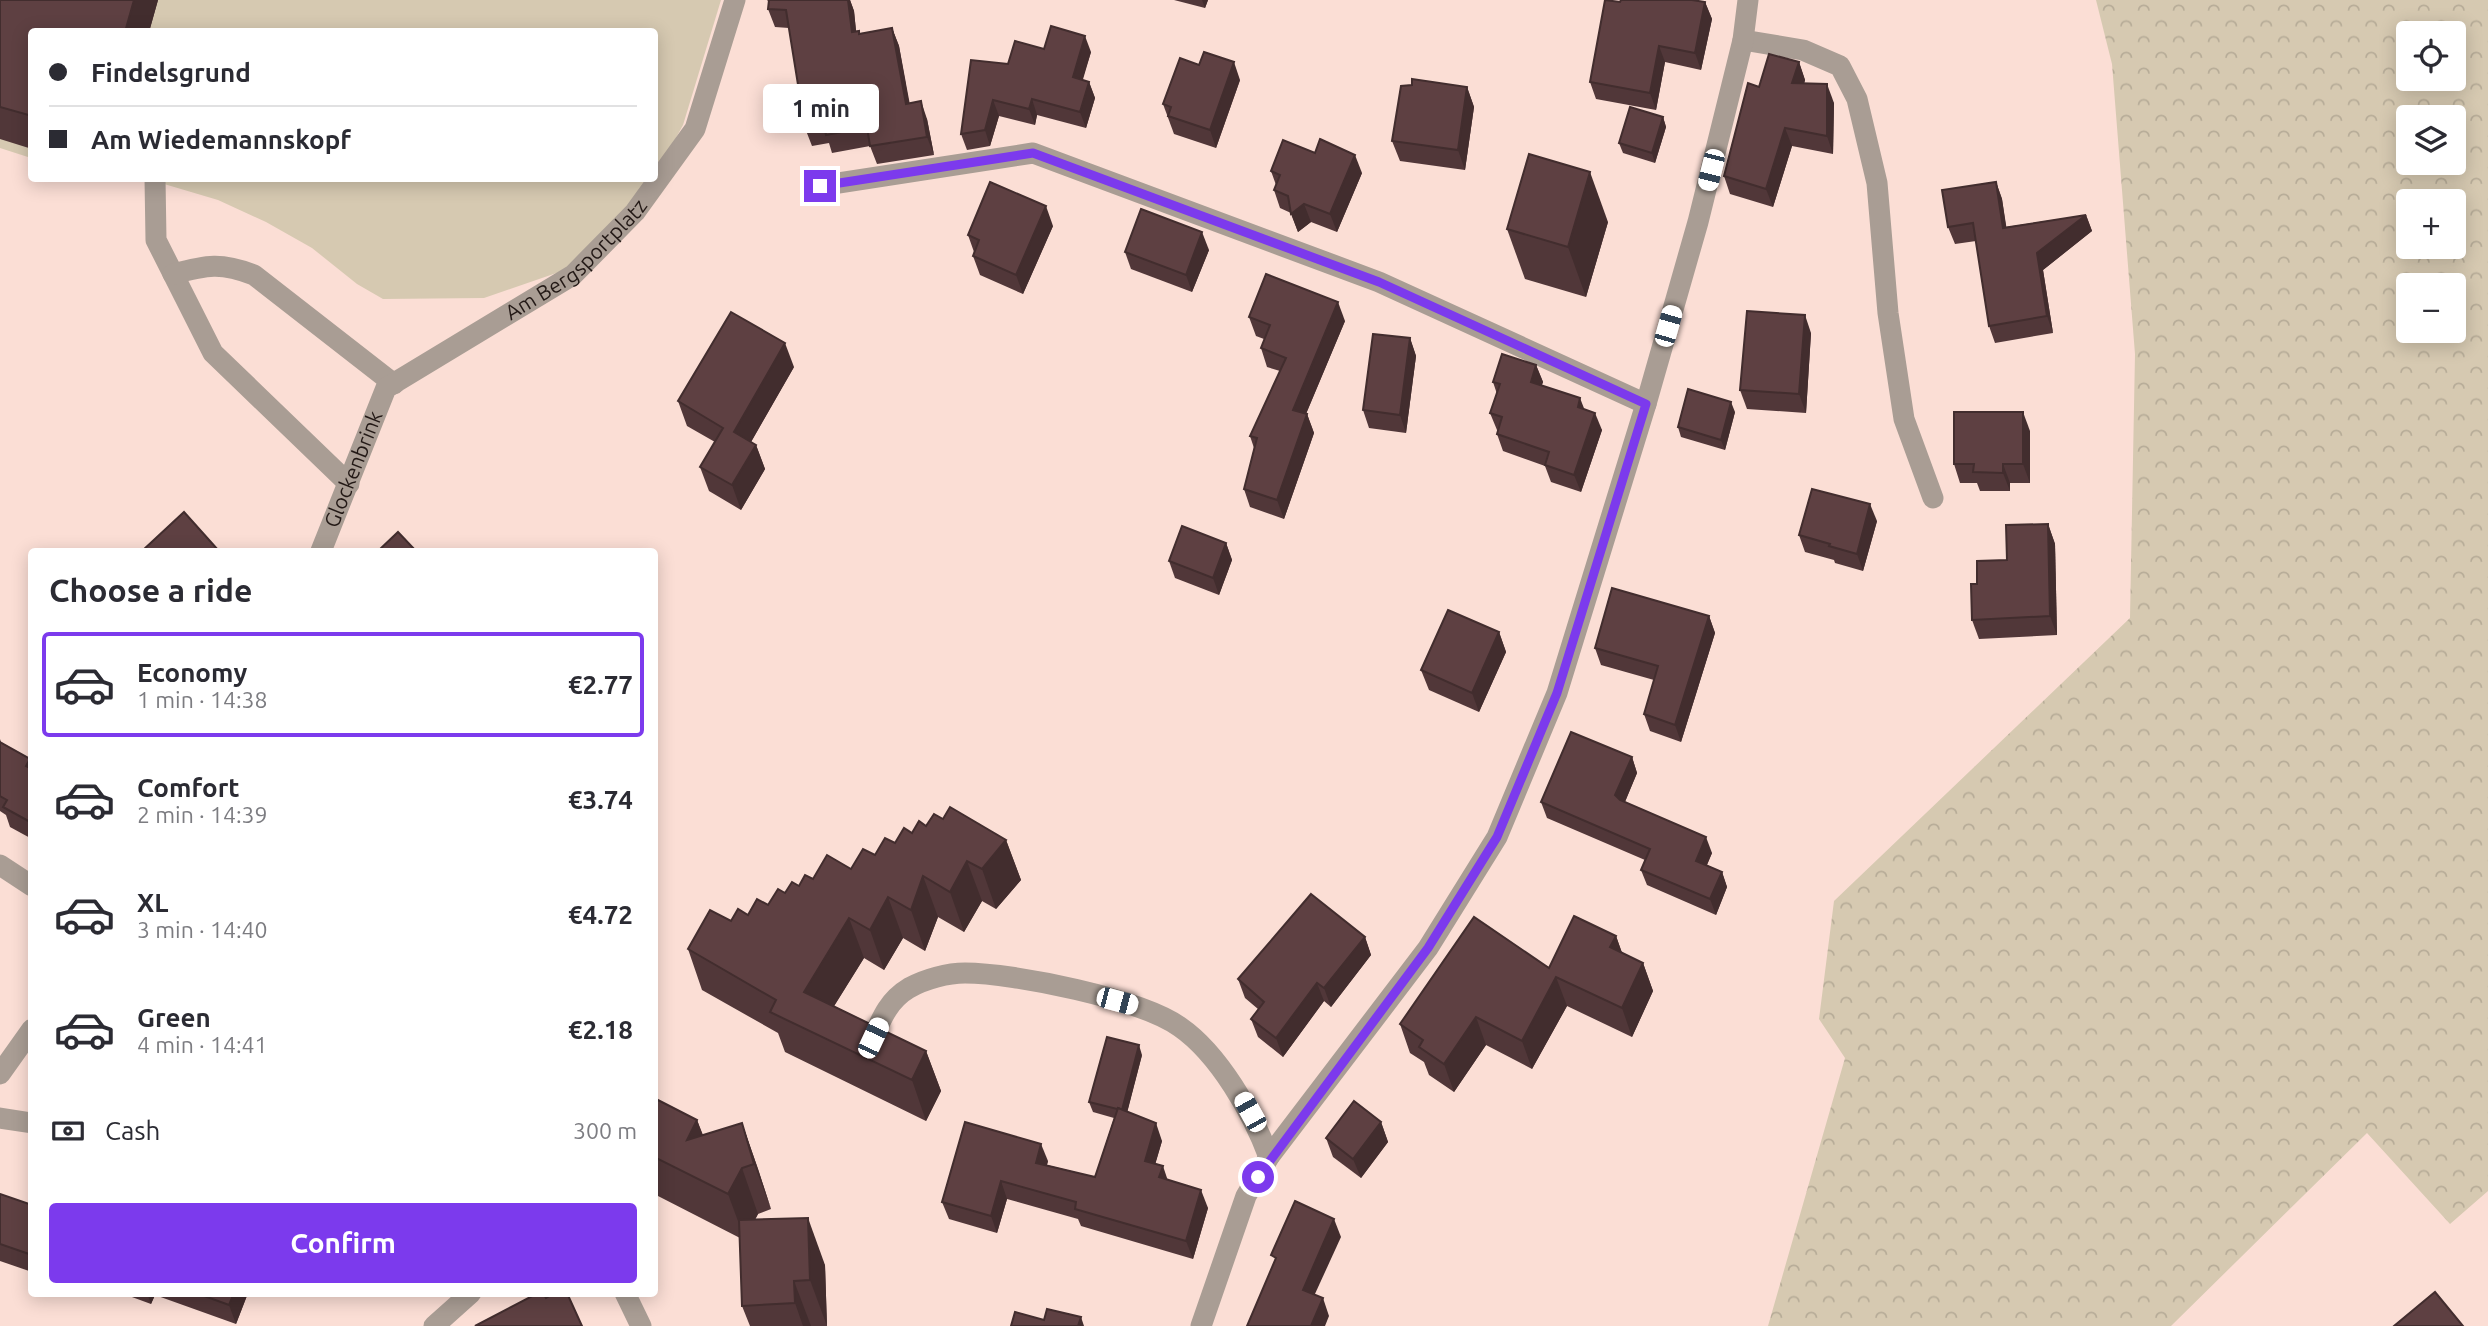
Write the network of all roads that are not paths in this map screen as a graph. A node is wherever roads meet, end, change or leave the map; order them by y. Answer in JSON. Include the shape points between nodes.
{"nodes":[{"id":1,"x":735,"y":0,"type":"edge"},
{"id":2,"x":1748,"y":0,"type":"edge"},
{"id":3,"x":1743,"y":40,"type":"junction"},
{"id":4,"x":658,"y":180,"type":"edge"},
{"id":5,"x":155,"y":182,"type":"edge"},
{"id":6,"x":657,"y":182,"type":"edge"},
{"id":7,"x":820,"y":186,"type":"dead end"},
{"id":8,"x":173,"y":275,"type":"junction"},
{"id":9,"x":390,"y":386,"type":"junction"},
{"id":10,"x":1646,"y":404,"type":"junction"},
{"id":11,"x":349,"y":484,"type":"junction"},
{"id":12,"x":1933,"y":498,"type":"dead end"},
{"id":13,"x":322,"y":548,"type":"edge"},
{"id":14,"x":0,"y":865,"type":"edge"},
{"id":15,"x":28,"y":883,"type":"edge"},
{"id":16,"x":28,"y":1035,"type":"edge"},
{"id":17,"x":873,"y":1038,"type":"edge"},
{"id":18,"x":0,"y":1074,"type":"edge"},
{"id":19,"x":0,"y":1118,"type":"edge"},
{"id":20,"x":28,"y":1122,"type":"edge"},
{"id":21,"x":1269,"y":1157,"type":"junction"},
{"id":22,"x":467,"y":1297,"type":"edge"},
{"id":23,"x":627,"y":1297,"type":"edge"},
{"id":24,"x":434,"y":1326,"type":"edge"},
{"id":25,"x":641,"y":1326,"type":"edge"},
{"id":26,"x":1201,"y":1326,"type":"edge"}],
"edges":[{"from":1,"to":4,"type":"street","name":"Am Bergsportplatz","via":[[695,129]]},
{"from":2,"to":3,"type":"street"},
{"from":3,"to":10,"type":"street"},
{"from":3,"to":12,"type":"street","via":[[1803,50],[1840,66],[1857,99],[1877,183],[1888,313],[1904,419]]},
{"from":5,"to":8,"type":"street","via":[[156,240]]},
{"from":6,"to":9,"type":"street","name":"Am Bergsportplatz","via":[[635,212],[573,275]]},
{"from":7,"to":10,"type":"street","via":[[1033,153],[1379,282]]},
{"from":8,"to":9,"type":"street","via":[[207,265],[229,265],[254,275]]},
{"from":8,"to":11,"type":"street","via":[[213,353]]},
{"from":9,"to":11,"type":"street","name":"Glockenbrink"},
{"from":10,"to":21,"type":"street","via":[[1557,693],[1497,837],[1428,948]]},
{"from":11,"to":13,"type":"street","name":"Glockenbrink"},
{"from":14,"to":15,"type":"street"},
{"from":16,"to":18,"type":"street"},
{"from":17,"to":21,"type":"street","via":[[888,1003],[932,979],[964,972],[1054,986],[1139,1007],[1181,1027],[1206,1053],[1242,1098]]},
{"from":19,"to":20,"type":"street"},
{"from":21,"to":26,"type":"street","via":[[1246,1196]]},
{"from":22,"to":24,"type":"street"},
{"from":23,"to":25,"type":"street"}]}
